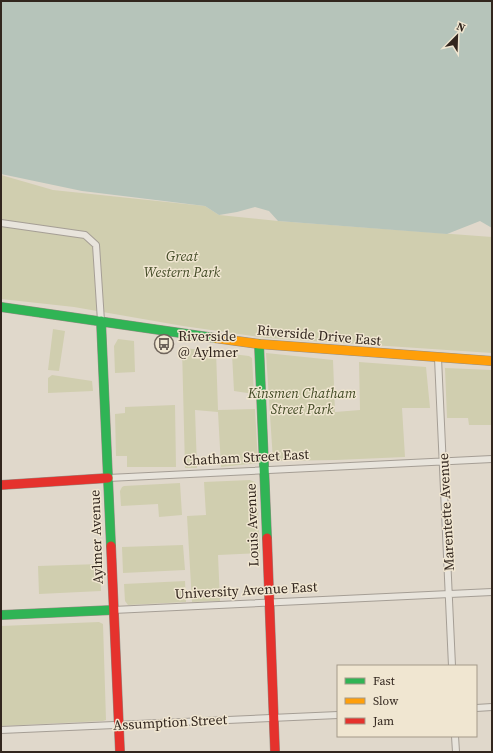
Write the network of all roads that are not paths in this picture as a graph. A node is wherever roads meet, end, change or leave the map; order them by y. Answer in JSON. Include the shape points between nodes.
{"nodes":[{"id":1,"x":1,"y":223,"type":"edge"},
{"id":2,"x":1,"y":307,"type":"edge"},
{"id":3,"x":102,"y":321,"type":"junction"},
{"id":4,"x":259,"y":344,"type":"junction"},
{"id":5,"x":438,"y":358,"type":"junction"},
{"id":6,"x":492,"y":361,"type":"edge"},
{"id":7,"x":492,"y":459,"type":"edge"},
{"id":8,"x":443,"y":462,"type":"junction"},
{"id":9,"x":264,"y":470,"type":"junction"},
{"id":10,"x":108,"y":478,"type":"junction"},
{"id":11,"x":1,"y":485,"type":"edge"},
{"id":12,"x":492,"y":592,"type":"edge"},
{"id":13,"x":449,"y":594,"type":"junction"},
{"id":14,"x":269,"y":603,"type":"junction"},
{"id":15,"x":113,"y":610,"type":"junction"},
{"id":16,"x":1,"y":615,"type":"edge"},
{"id":17,"x":452,"y":665,"type":"edge"},
{"id":18,"x":477,"y":708,"type":"edge"},
{"id":19,"x":492,"y":708,"type":"edge"},
{"id":20,"x":337,"y":715,"type":"edge"},
{"id":21,"x":274,"y":718,"type":"junction"},
{"id":22,"x":119,"y":725,"type":"junction"},
{"id":23,"x":1,"y":730,"type":"edge"},
{"id":24,"x":455,"y":737,"type":"edge"},
{"id":25,"x":120,"y":752,"type":"edge"},
{"id":26,"x":275,"y":752,"type":"edge"},
{"id":27,"x":456,"y":752,"type":"edge"}],
"edges":[{"from":1,"to":3,"type":"street","via":[[85,235],[96,245]]},
{"from":2,"to":3,"type":"main road","name":"Riverside Drive East"},
{"from":3,"to":4,"type":"main road","name":"Riverside Drive East"},
{"from":3,"to":10,"type":"main road","name":"Aylmer Avenue"},
{"from":4,"to":5,"type":"main road","name":"Riverside Drive East"},
{"from":4,"to":9,"type":"main road","name":"Louis Avenue"},
{"from":5,"to":6,"type":"main road","name":"Riverside Drive East"},
{"from":5,"to":8,"type":"street","name":"Marentette Avenue"},
{"from":7,"to":8,"type":"street","name":"Chatham Street East"},
{"from":8,"to":9,"type":"street","name":"Chatham Street East"},
{"from":8,"to":13,"type":"street","name":"Marentette Avenue"},
{"from":9,"to":10,"type":"street","name":"Chatham Street East"},
{"from":9,"to":14,"type":"main road","name":"Louis Avenue"},
{"from":10,"to":11,"type":"main road","name":"Chatham Street East"},
{"from":10,"to":15,"type":"main road","name":"Aylmer Avenue"},
{"from":12,"to":13,"type":"street","name":"University Avenue East"},
{"from":13,"to":14,"type":"street","name":"University Avenue East"},
{"from":13,"to":17,"type":"street","name":"Marentette Avenue"},
{"from":14,"to":15,"type":"street","name":"University Avenue East"},
{"from":14,"to":21,"type":"main road","name":"Louis Avenue"},
{"from":15,"to":16,"type":"main road","name":"University Avenue East"},
{"from":15,"to":22,"type":"main road","name":"Aylmer Avenue"},
{"from":18,"to":19,"type":"street"},
{"from":20,"to":21,"type":"street","name":"Assumption Street"},
{"from":21,"to":22,"type":"street","name":"Assumption Street"},
{"from":21,"to":26,"type":"main road","name":"Louis Avenue"},
{"from":22,"to":23,"type":"street","name":"Assumption Street"},
{"from":22,"to":25,"type":"main road","name":"Aylmer Avenue"},
{"from":24,"to":27,"type":"street"}]}
